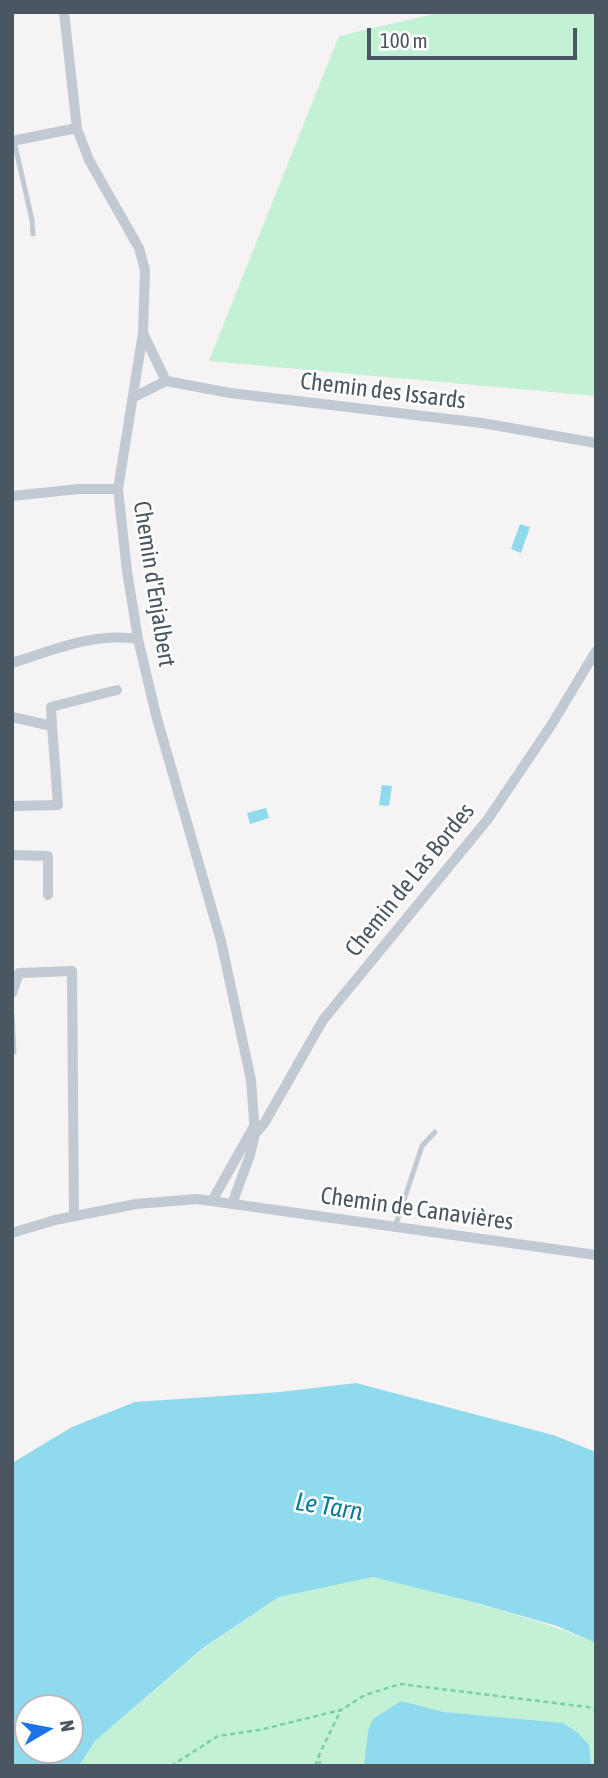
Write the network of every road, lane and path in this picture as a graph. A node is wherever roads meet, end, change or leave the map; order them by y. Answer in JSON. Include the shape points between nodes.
{"nodes":[{"id":1,"x":64,"y":12,"type":"edge"},
{"id":2,"x":77,"y":128,"type":"junction"},
{"id":3,"x":13,"y":141,"type":"edge"},
{"id":4,"x":33,"y":234,"type":"dead end"},
{"id":5,"x":143,"y":332,"type":"junction"},
{"id":6,"x":166,"y":381,"type":"junction"},
{"id":7,"x":134,"y":397,"type":"junction"},
{"id":8,"x":596,"y":443,"type":"edge"},
{"id":9,"x":118,"y":489,"type":"junction"},
{"id":10,"x":12,"y":496,"type":"edge"},
{"id":11,"x":138,"y":639,"type":"junction"},
{"id":12,"x":596,"y":652,"type":"edge"},
{"id":13,"x":12,"y":663,"type":"edge"},
{"id":14,"x":117,"y":690,"type":"dead end"},
{"id":15,"x":12,"y":717,"type":"edge"},
{"id":16,"x":52,"y":726,"type":"junction"},
{"id":17,"x":12,"y":806,"type":"edge"},
{"id":18,"x":12,"y":855,"type":"edge"},
{"id":19,"x":48,"y":895,"type":"dead end"},
{"id":20,"x":12,"y":993,"type":"edge"},
{"id":21,"x":12,"y":1015,"type":"edge"},
{"id":22,"x":14,"y":1052,"type":"dead end"},
{"id":23,"x":255,"y":1130,"type":"junction"},
{"id":24,"x":435,"y":1132,"type":"dead end"},
{"id":25,"x":212,"y":1201,"type":"junction"},
{"id":26,"x":232,"y":1204,"type":"junction"},
{"id":27,"x":74,"y":1216,"type":"junction"},
{"id":28,"x":395,"y":1227,"type":"junction"},
{"id":29,"x":12,"y":1233,"type":"edge"},
{"id":30,"x":596,"y":1255,"type":"edge"},
{"id":31,"x":341,"y":1710,"type":"junction"},
{"id":32,"x":596,"y":1711,"type":"edge"},
{"id":33,"x":319,"y":1755,"type":"junction"},
{"id":34,"x":172,"y":1766,"type":"edge"},
{"id":35,"x":315,"y":1766,"type":"edge"},
{"id":36,"x":320,"y":1766,"type":"edge"}],
"edges":[{"from":1,"to":2,"type":"street","name":"Chemin d'Enjalbert"},
{"from":2,"to":3,"type":"street"},
{"from":2,"to":5,"type":"street","name":"Chemin d'Enjalbert","via":[[89,160],[139,248],[145,270]]},
{"from":3,"to":4,"type":"lane"},
{"from":5,"to":6,"type":"street"},
{"from":5,"to":7,"type":"street","name":"Chemin d'Enjalbert"},
{"from":6,"to":7,"type":"street"},
{"from":6,"to":8,"type":"street","name":"Chemin des Issards"},
{"from":7,"to":9,"type":"street","name":"Chemin d'Enjalbert"},
{"from":9,"to":10,"type":"street"},
{"from":9,"to":11,"type":"street","name":"Chemin d'Enjalbert"},
{"from":11,"to":13,"type":"street","via":[[99,637]]},
{"from":11,"to":23,"type":"street","name":"Chemin d'Enjalbert","via":[[221,941],[251,1080]]},
{"from":12,"to":23,"type":"street","name":"Chemin de Las Bordes","via":[[488,820],[323,1020],[265,1122]]},
{"from":14,"to":16,"type":"street","via":[[51,707]]},
{"from":15,"to":16,"type":"street"},
{"from":16,"to":17,"type":"street","via":[[58,805]]},
{"from":18,"to":19,"type":"street","via":[[48,856]]},
{"from":20,"to":27,"type":"street","via":[[19,973],[72,971]]},
{"from":21,"to":22,"type":"lane"},
{"from":23,"to":25,"type":"street"},
{"from":23,"to":26,"type":"street","name":"Chemin d'Enjalbert"},
{"from":24,"to":28,"type":"lane","via":[[422,1146]]},
{"from":25,"to":26,"type":"street","name":"Chemin de Canavières"},
{"from":25,"to":27,"type":"street","name":"Chemin de Canavières","via":[[136,1204]]},
{"from":26,"to":28,"type":"street","name":"Chemin de Canavières"},
{"from":27,"to":29,"type":"street","name":"Chemin de Canavières"},
{"from":28,"to":30,"type":"street","name":"Chemin de Canavières"},
{"from":31,"to":32,"type":"path","via":[[365,1695],[400,1684]]},
{"from":31,"to":33,"type":"path"},
{"from":31,"to":34,"type":"path","via":[[218,1736]]},
{"from":33,"to":35,"type":"path"},
{"from":33,"to":36,"type":"path"}]}
